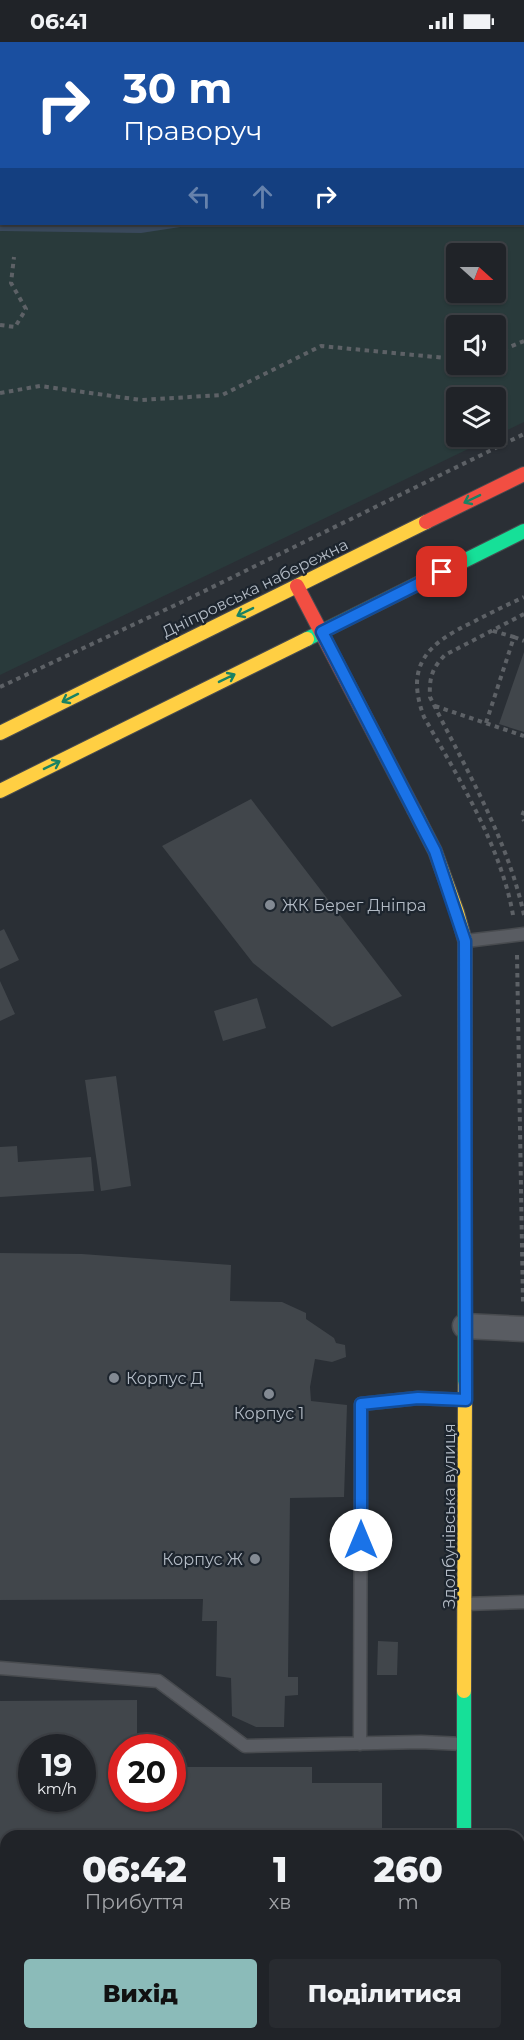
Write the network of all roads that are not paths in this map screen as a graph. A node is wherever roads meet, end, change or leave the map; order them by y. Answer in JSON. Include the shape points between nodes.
{"nodes":[{"id":1,"x":524,"y":474,"type":"edge"},
{"id":2,"x":524,"y":531,"type":"edge"},
{"id":3,"x":297,"y":586,"type":"junction"},
{"id":4,"x":322,"y":632,"type":"junction"},
{"id":5,"x":0,"y":734,"type":"edge"},
{"id":6,"x":0,"y":791,"type":"edge"},
{"id":7,"x":524,"y":934,"type":"edge"},
{"id":8,"x":465,"y":941,"type":"junction"},
{"id":9,"x":465,"y":1326,"type":"junction"},
{"id":10,"x":524,"y":1329,"type":"edge"},
{"id":11,"x":466,"y":1400,"type":"junction"},
{"id":12,"x":524,"y":1602,"type":"edge"},
{"id":13,"x":465,"y":1604,"type":"junction"},
{"id":14,"x":0,"y":1668,"type":"edge"},
{"id":15,"x":360,"y":1744,"type":"junction"},
{"id":16,"x":465,"y":1745,"type":"junction"},
{"id":17,"x":464,"y":1830,"type":"edge"}],
"edges":[{"from":1,"to":3,"type":"street","name":"Дніпровська набережна","one_way":true},
{"from":2,"to":4,"type":"street"},
{"from":3,"to":4,"type":"street","name":"Здолбунівська вулиця"},
{"from":3,"to":5,"type":"street","name":"Дніпровська набережна","one_way":true},
{"from":6,"to":4,"type":"street","one_way":true},
{"from":4,"to":8,"type":"street","name":"Здолбунівська вулиця","via":[[435,851]]},
{"from":7,"to":8,"type":"lane"},
{"from":8,"to":9,"type":"street","name":"Здолбунівська вулиця"},
{"from":9,"to":10,"type":"street"},
{"from":9,"to":11,"type":"street","name":"Здолбунівська вулиця"},
{"from":11,"to":13,"type":"street","name":"Здолбунівська вулиця"},
{"from":11,"to":15,"type":"lane","via":[[418,1398],[361,1404]]},
{"from":12,"to":13,"type":"lane"},
{"from":13,"to":16,"type":"street","name":"Здолбунівська вулиця"},
{"from":14,"to":15,"type":"lane","via":[[158,1681],[245,1746]]},
{"from":15,"to":16,"type":"lane"},
{"from":16,"to":17,"type":"street","name":"Здолбунівська вулиця"}]}
